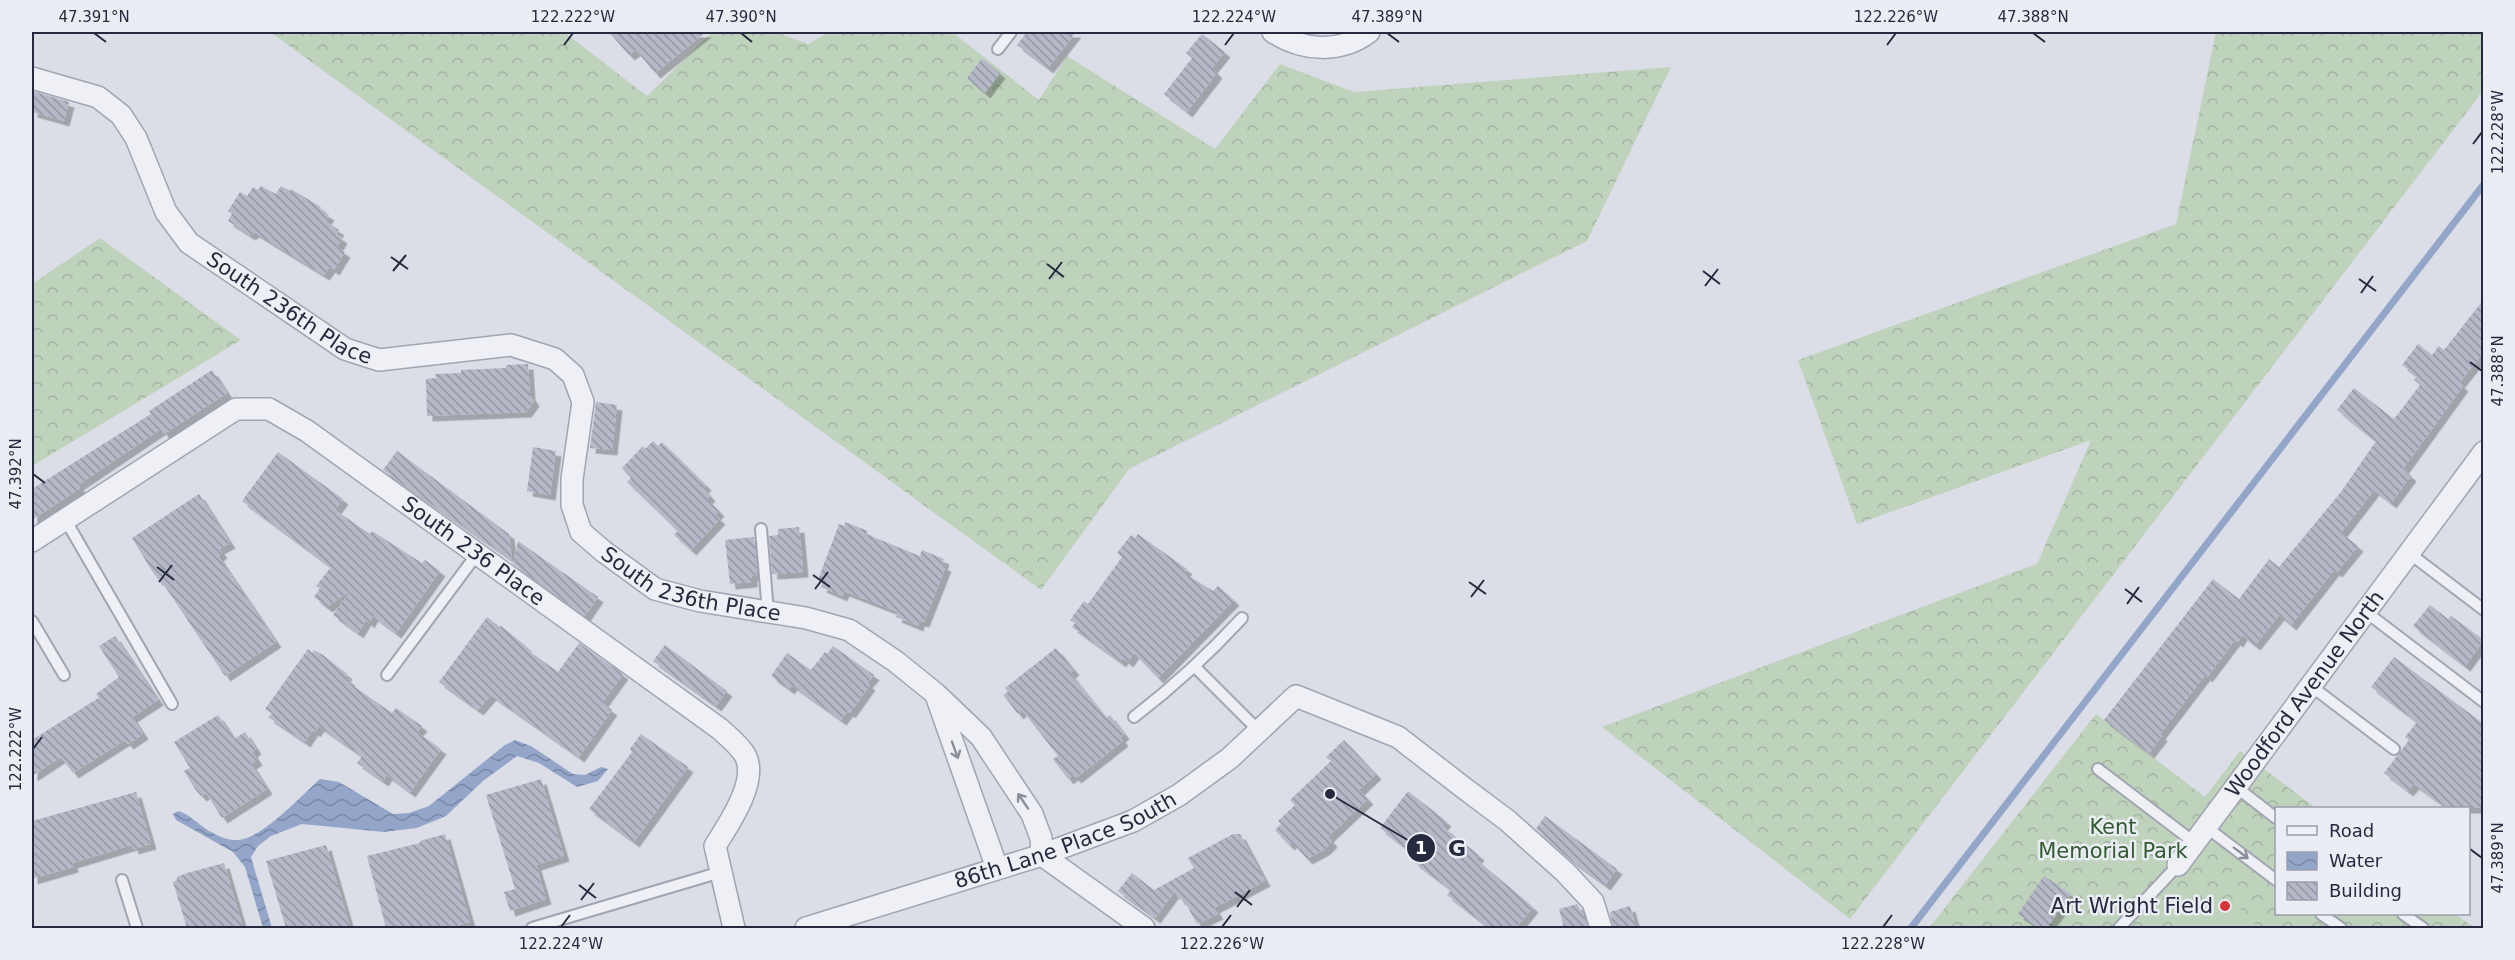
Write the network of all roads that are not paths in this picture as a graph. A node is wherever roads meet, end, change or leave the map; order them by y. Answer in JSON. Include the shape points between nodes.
{"nodes":[{"id":1,"x":1011,"y":32,"type":"edge"},
{"id":2,"x":1273,"y":32,"type":"edge"},
{"id":3,"x":1369,"y":32,"type":"edge"},
{"id":4,"x":998,"y":49,"type":"dead end"},
{"id":5,"x":32,"y":78,"type":"edge"},
{"id":6,"x":2484,"y":452,"type":"edge"},
{"id":7,"x":65,"y":519,"type":"junction"},
{"id":8,"x":761,"y":530,"type":"dead end"},
{"id":9,"x":32,"y":541,"type":"edge"},
{"id":10,"x":2409,"y":553,"type":"junction"},
{"id":11,"x":477,"y":554,"type":"junction"},
{"id":12,"x":2484,"y":610,"type":"edge"},
{"id":13,"x":768,"y":612,"type":"junction"},
{"id":14,"x":2366,"y":612,"type":"junction"},
{"id":15,"x":1242,"y":618,"type":"dead end"},
{"id":16,"x":32,"y":621,"type":"edge"},
{"id":17,"x":1195,"y":667,"type":"junction"},
{"id":18,"x":64,"y":675,"type":"dead end"},
{"id":19,"x":387,"y":675,"type":"dead end"},
{"id":20,"x":2311,"y":686,"type":"junction"},
{"id":21,"x":936,"y":694,"type":"junction"},
{"id":22,"x":2484,"y":702,"type":"edge"},
{"id":23,"x":172,"y":704,"type":"dead end"},
{"id":24,"x":1134,"y":717,"type":"dead end"},
{"id":25,"x":1259,"y":731,"type":"junction"},
{"id":26,"x":2394,"y":749,"type":"dead end"},
{"id":27,"x":2098,"y":769,"type":"dead end"},
{"id":28,"x":2236,"y":787,"type":"junction"},
{"id":29,"x":2275,"y":816,"type":"edge"},
{"id":30,"x":2201,"y":835,"type":"junction"},
{"id":31,"x":1042,"y":855,"type":"junction"},
{"id":32,"x":2178,"y":865,"type":"joint"},
{"id":33,"x":997,"y":868,"type":"junction"},
{"id":34,"x":721,"y":872,"type":"junction"},
{"id":35,"x":2275,"y":879,"type":"edge"},
{"id":36,"x":122,"y":880,"type":"dead end"},
{"id":37,"x":2322,"y":915,"type":"edge"},
{"id":38,"x":2404,"y":915,"type":"edge"},
{"id":39,"x":136,"y":928,"type":"edge"},
{"id":40,"x":532,"y":928,"type":"edge"},
{"id":41,"x":734,"y":928,"type":"edge"},
{"id":42,"x":806,"y":928,"type":"edge"},
{"id":43,"x":1144,"y":928,"type":"edge"},
{"id":44,"x":1601,"y":928,"type":"edge"},
{"id":45,"x":2119,"y":928,"type":"edge"},
{"id":46,"x":2341,"y":928,"type":"edge"},
{"id":47,"x":2423,"y":928,"type":"edge"}],
"edges":[{"from":1,"to":4,"type":"lane"},
{"from":2,"to":3,"type":"street","via":[[1305,46],[1336,47]]},
{"from":5,"to":13,"type":"street","name":"South 236th Place","via":[[98,97],[121,115],[136,138],[166,212],[189,243],[345,349],[379,360],[511,345],[555,359],[573,375],[583,402],[572,479],[572,505],[581,532],[655,589]]},
{"from":6,"to":10,"type":"street","name":"Woodford Avenue North"},
{"from":7,"to":9,"type":"street","name":"South 236 Place"},
{"from":7,"to":11,"type":"street","name":"South 236 Place","via":[[236,409],[269,409],[307,431]]},
{"from":7,"to":23,"type":"lane"},
{"from":8,"to":13,"type":"lane"},
{"from":10,"to":12,"type":"lane"},
{"from":10,"to":14,"type":"street","name":"Woodford Avenue North"},
{"from":11,"to":19,"type":"lane"},
{"from":11,"to":34,"type":"street","name":"South 236 Place","via":[[720,729],[745,754],[748,783],[715,846]]},
{"from":13,"to":21,"type":"street","name":"South 236th Place","via":[[849,630]]},
{"from":14,"to":20,"type":"street","name":"Woodford Avenue North"},
{"from":14,"to":22,"type":"lane"},
{"from":15,"to":17,"type":"lane"},
{"from":16,"to":18,"type":"lane"},
{"from":17,"to":24,"type":"lane"},
{"from":17,"to":25,"type":"lane"},
{"from":20,"to":26,"type":"lane"},
{"from":20,"to":28,"type":"street","name":"Woodford Avenue North"},
{"from":31,"to":21,"type":"street","name":"South 236th Place","one_way":true,"via":[[1041,838],[1032,814],[981,737]]},
{"from":21,"to":33,"type":"street","one_way":true},
{"from":25,"to":31,"type":"street","name":"86th Lane Place South","via":[[1230,758],[1170,800],[1133,821]]},
{"from":25,"to":44,"type":"street","name":"86th Lane Place South","via":[[1296,696],[1398,737],[1499,814],[1565,872],[1593,902]]},
{"from":27,"to":30,"type":"lane"},
{"from":28,"to":29,"type":"lane"},
{"from":28,"to":30,"type":"street","name":"Woodford Avenue North"},
{"from":30,"to":32,"type":"street","name":"Woodford Avenue North"},
{"from":30,"to":35,"type":"lane","one_way":true},
{"from":31,"to":33,"type":"street","name":"86th Lane Place South"},
{"from":31,"to":43,"type":"street"},
{"from":32,"to":45,"type":"lane","name":"Woodford Avenue North"},
{"from":33,"to":42,"type":"street","name":"86th Lane Place South"},
{"from":34,"to":40,"type":"lane"},
{"from":34,"to":41,"type":"street","name":"South 236 Place"},
{"from":36,"to":39,"type":"lane"},
{"from":37,"to":46,"type":"lane"},
{"from":38,"to":47,"type":"lane"}]}
